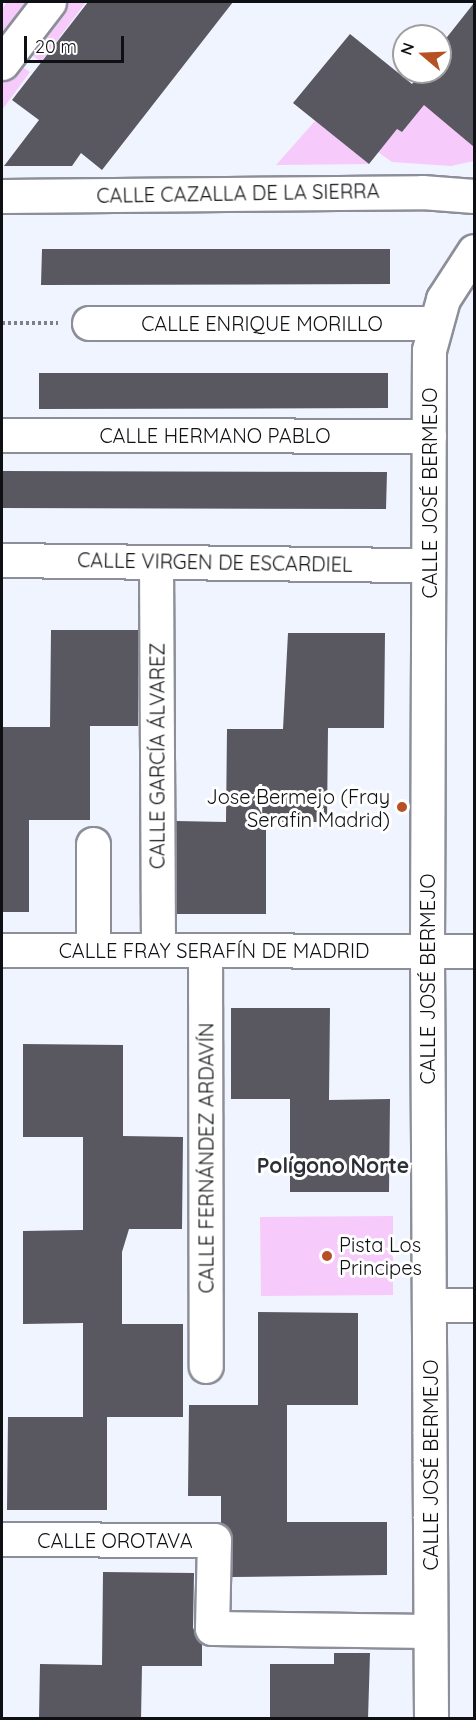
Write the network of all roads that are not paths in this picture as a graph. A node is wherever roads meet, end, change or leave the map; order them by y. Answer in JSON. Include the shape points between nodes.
{"nodes":[{"id":1,"x":49,"y":2,"type":"edge"},
{"id":2,"x":2,"y":63,"type":"edge"},
{"id":3,"x":2,"y":196,"type":"edge"},
{"id":4,"x":474,"y":196,"type":"edge"},
{"id":5,"x":474,"y":251,"type":"edge"},
{"id":6,"x":89,"y":323,"type":"road end"},
{"id":7,"x":434,"y":323,"type":"junction"},
{"id":8,"x":2,"y":435,"type":"edge"},
{"id":9,"x":429,"y":436,"type":"junction"},
{"id":10,"x":2,"y":560,"type":"edge"},
{"id":11,"x":156,"y":562,"type":"junction"},
{"id":12,"x":428,"y":565,"type":"junction"},
{"id":13,"x":93,"y":844,"type":"dead end"},
{"id":14,"x":2,"y":950,"type":"edge"},
{"id":15,"x":93,"y":950,"type":"junction"},
{"id":16,"x":158,"y":950,"type":"junction"},
{"id":17,"x":205,"y":950,"type":"junction"},
{"id":18,"x":427,"y":950,"type":"junction"},
{"id":19,"x":474,"y":951,"type":"edge"},
{"id":20,"x":429,"y":1305,"type":"junction"},
{"id":21,"x":474,"y":1305,"type":"edge"},
{"id":22,"x":206,"y":1366,"type":"dead end"},
{"id":23,"x":2,"y":1539,"type":"edge"},
{"id":24,"x":430,"y":1631,"type":"junction"},
{"id":25,"x":431,"y":1719,"type":"edge"}],
"edges":[{"from":1,"to":2,"type":"street"},
{"from":3,"to":4,"type":"street","name":"CALLE CAZALLA DE LA SIERRA","via":[[422,192]]},
{"from":5,"to":7,"type":"street","name":"CALLE JOSÉ BERMEJO","via":[[442,299]]},
{"from":6,"to":7,"type":"street","name":"CALLE ENRIQUE MORILLO"},
{"from":7,"to":9,"type":"street","name":"CALLE JOSÉ BERMEJO","via":[[429,350]]},
{"from":8,"to":9,"type":"street","name":"CALLE HERMANO PABLO"},
{"from":9,"to":12,"type":"street","name":"CALLE JOSÉ BERMEJO"},
{"from":10,"to":11,"type":"street","name":"CALLE VIRGEN DE ESCARDIEL"},
{"from":11,"to":12,"type":"street","name":"CALLE VIRGEN DE ESCARDIEL"},
{"from":11,"to":16,"type":"street","name":"CALLE GARCÍA ÁLVAREZ"},
{"from":12,"to":18,"type":"street","name":"CALLE JOSÉ BERMEJO"},
{"from":13,"to":15,"type":"street"},
{"from":14,"to":15,"type":"street","name":"CALLE FRAY SERAFÍN DE MADRID"},
{"from":15,"to":16,"type":"street","name":"CALLE FRAY SERAFÍN DE MADRID"},
{"from":16,"to":17,"type":"street","name":"CALLE FRAY SERAFÍN DE MADRID"},
{"from":17,"to":18,"type":"street","name":"CALLE FRAY SERAFÍN DE MADRID"},
{"from":17,"to":22,"type":"street","name":"CALLE FERNÁNDEZ ARDAVÍN"},
{"from":18,"to":19,"type":"street","name":"CALLE FRAY SERAFÍN DE MADRID"},
{"from":18,"to":20,"type":"street","name":"CALLE JOSÉ BERMEJO"},
{"from":20,"to":21,"type":"street"},
{"from":20,"to":24,"type":"street","name":"CALLE JOSÉ BERMEJO"},
{"from":23,"to":24,"type":"street","name":"CALLE OROTAVA","via":[[214,1540],[212,1628]]},
{"from":24,"to":25,"type":"street","name":"CALLE JOSÉ BERMEJO"}]}
